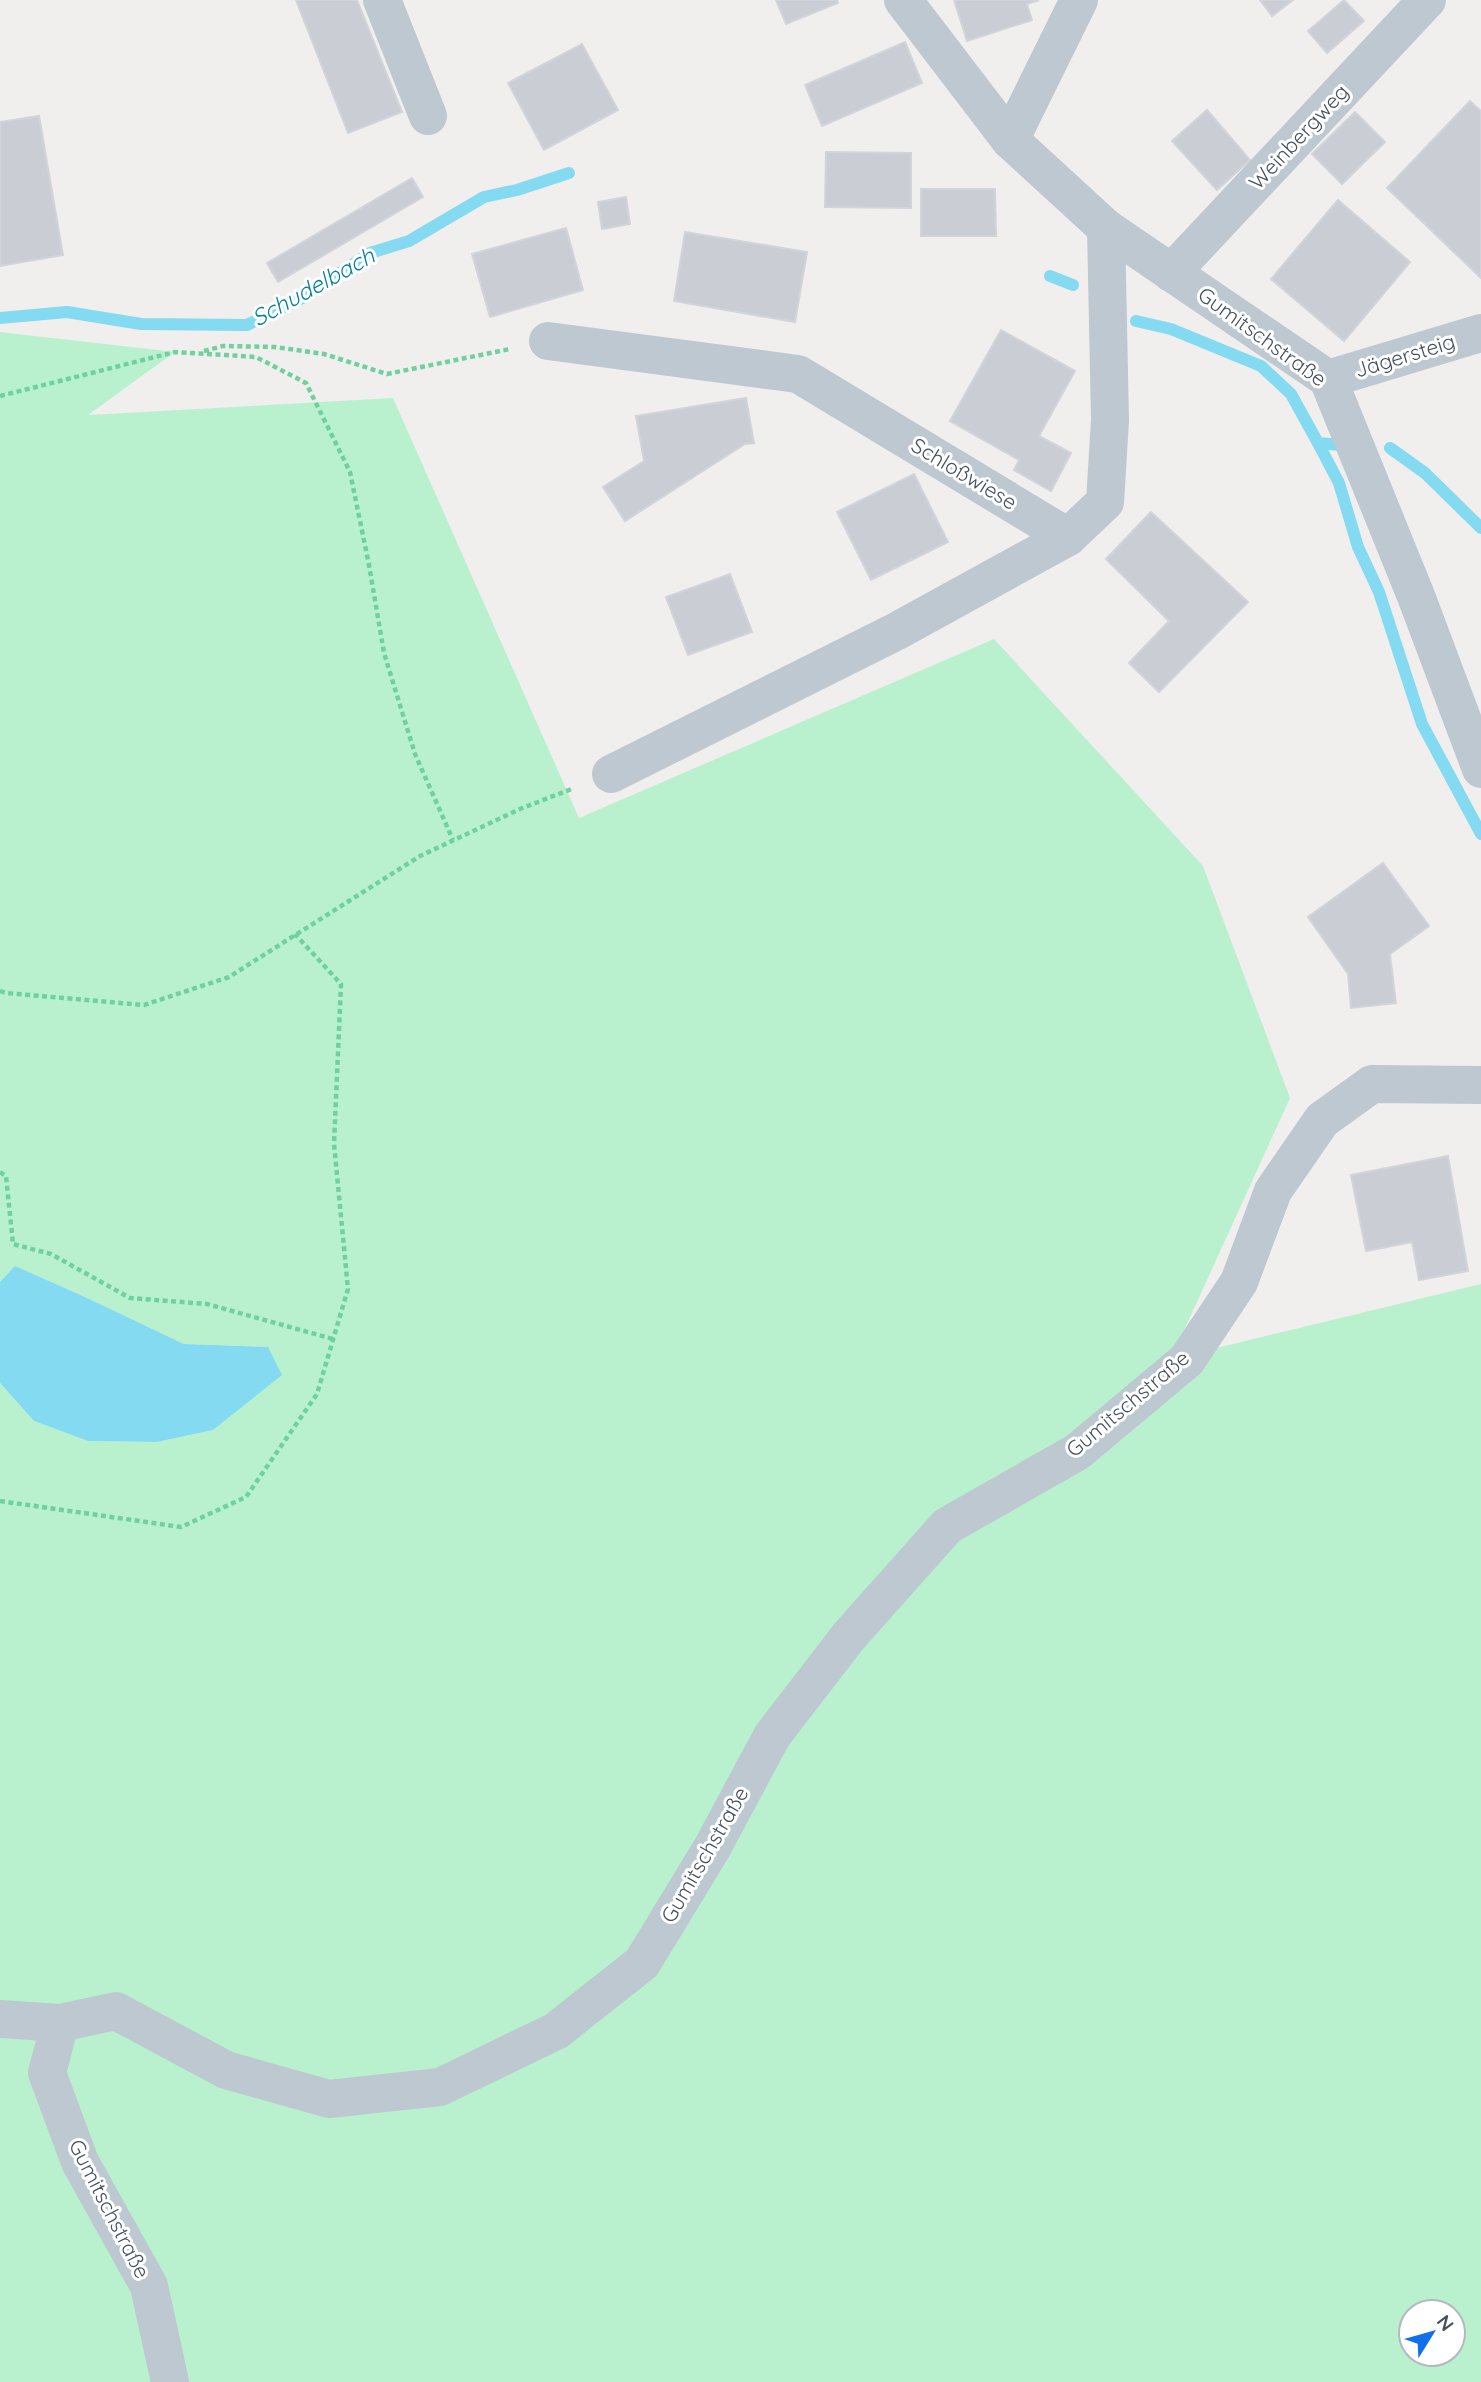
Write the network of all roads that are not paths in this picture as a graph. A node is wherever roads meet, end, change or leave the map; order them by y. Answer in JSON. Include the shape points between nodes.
{"nodes":[{"id":1,"x":382,"y":0,"type":"edge"},
{"id":2,"x":903,"y":0,"type":"edge"},
{"id":3,"x":1080,"y":0,"type":"edge"},
{"id":4,"x":1427,"y":0,"type":"edge"},
{"id":5,"x":428,"y":116,"type":"dead end"},
{"id":6,"x":1010,"y":140,"type":"junction"},
{"id":7,"x":1106,"y":228,"type":"junction"},
{"id":8,"x":1171,"y":273,"type":"junction"},
{"id":9,"x":1481,"y":333,"type":"edge"},
{"id":10,"x":548,"y":341,"type":"road end"},
{"id":11,"x":1328,"y":379,"type":"junction"},
{"id":12,"x":1068,"y":537,"type":"junction"},
{"id":13,"x":1481,"y":769,"type":"edge"},
{"id":14,"x":611,"y":774,"type":"road end"},
{"id":15,"x":1481,"y":1085,"type":"edge"},
{"id":16,"x":0,"y":2019,"type":"edge"},
{"id":17,"x":60,"y":2023,"type":"junction"},
{"id":18,"x":170,"y":2382,"type":"edge"}],
"edges":[{"from":1,"to":5,"type":"street"},
{"from":2,"to":6,"type":"street","name":"Gumitschstraße"},
{"from":3,"to":6,"type":"street"},
{"from":4,"to":8,"type":"street","name":"Weinbergweg"},
{"from":6,"to":7,"type":"street","name":"Gumitschstraße"},
{"from":7,"to":8,"type":"street","name":"Gumitschstraße"},
{"from":7,"to":12,"type":"street","via":[[1110,420],[1105,502]]},
{"from":8,"to":11,"type":"street","name":"Gumitschstraße"},
{"from":9,"to":11,"type":"street","name":"Jägersteig"},
{"from":10,"to":12,"type":"street","name":"Schloßwiese","via":[[798,374]]},
{"from":11,"to":13,"type":"street","name":"Gumitschstraße"},
{"from":12,"to":14,"type":"street","via":[[897,631]]},
{"from":15,"to":17,"type":"street","name":"Gumitschstraße","via":[[1372,1084],[1322,1120],[1273,1191],[1239,1282],[1187,1360],[1077,1452],[947,1526],[849,1636],[772,1736],[712,1848],[642,1963],[556,2031],[440,2087],[329,2099],[226,2070],[116,2011]]},
{"from":16,"to":17,"type":"street"},
{"from":17,"to":18,"type":"street","name":"Gumitschstraße","via":[[47,2073],[80,2162],[149,2286]]}]}
